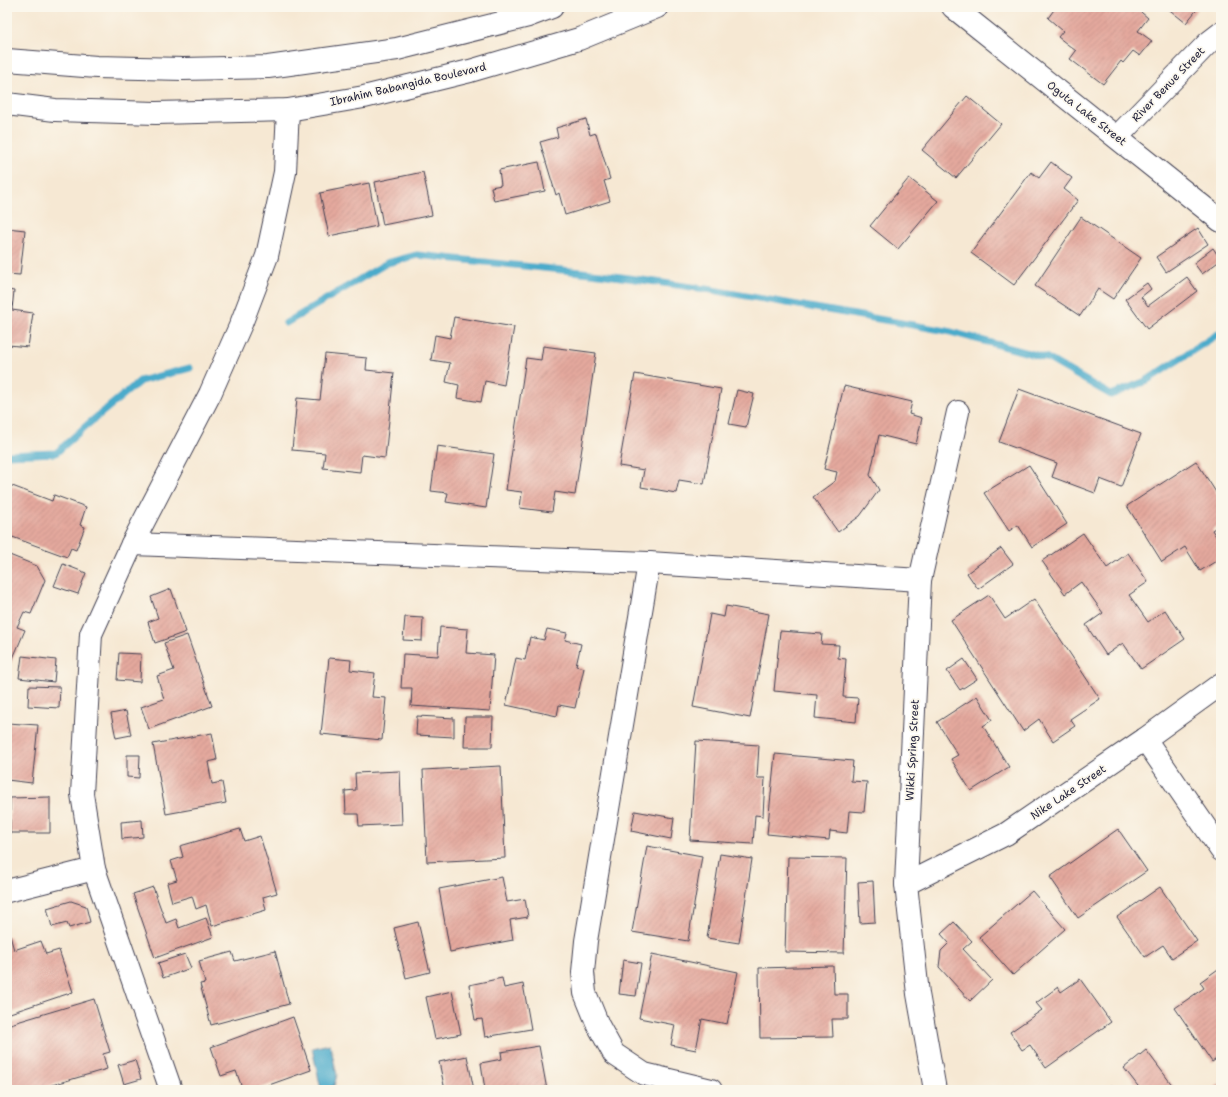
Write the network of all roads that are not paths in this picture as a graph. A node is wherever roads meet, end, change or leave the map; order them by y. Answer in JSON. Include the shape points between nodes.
{"nodes":[{"id":1,"x":552,"y":7,"type":"edge"},
{"id":2,"x":657,"y":7,"type":"edge"},
{"id":3,"x":953,"y":7,"type":"edge"},
{"id":4,"x":1221,"y":33,"type":"edge"},
{"id":5,"x":7,"y":60,"type":"edge"},
{"id":6,"x":7,"y":104,"type":"edge"},
{"id":7,"x":288,"y":110,"type":"junction"},
{"id":8,"x":1117,"y":137,"type":"junction"},
{"id":9,"x":1221,"y":221,"type":"edge"},
{"id":10,"x":958,"y":412,"type":"dead end"},
{"id":11,"x":132,"y":544,"type":"junction"},
{"id":12,"x":649,"y":563,"type":"junction"},
{"id":13,"x":920,"y":580,"type":"junction"},
{"id":14,"x":1221,"y":684,"type":"edge"},
{"id":15,"x":1146,"y":739,"type":"junction"},
{"id":16,"x":1221,"y":850,"type":"edge"},
{"id":17,"x":94,"y":869,"type":"junction"},
{"id":18,"x":906,"y":884,"type":"junction"},
{"id":19,"x":7,"y":892,"type":"edge"},
{"id":20,"x":171,"y":1090,"type":"edge"},
{"id":21,"x":711,"y":1090,"type":"edge"},
{"id":22,"x":935,"y":1090,"type":"edge"}],
"edges":[{"from":1,"to":5,"type":"street","via":[[528,16],[397,49],[268,66],[183,69],[97,67]]},
{"from":2,"to":7,"type":"street","name":"Ibrahim Babangida Boulevard","via":[[580,39],[470,71],[364,97]]},
{"from":3,"to":8,"type":"street","name":"Oguta Lake Street"},
{"from":4,"to":8,"type":"street","name":"River Benue Street","via":[[1208,43]]},
{"from":6,"to":7,"type":"street","name":"Ibrahim Babangida Boulevard","via":[[55,110],[156,113]]},
{"from":7,"to":11,"type":"street","via":[[285,172],[267,256],[210,394]]},
{"from":8,"to":9,"type":"street","name":"Oguta Lake Street"},
{"from":10,"to":13,"type":"street","name":"Wikki Spring Street"},
{"from":11,"to":12,"type":"street"},
{"from":11,"to":17,"type":"street","via":[[91,634],[82,794]]},
{"from":12,"to":13,"type":"street"},
{"from":12,"to":21,"type":"street","via":[[586,941],[583,972],[585,993],[598,1026],[614,1054],[644,1074]]},
{"from":13,"to":18,"type":"street","name":"Wikki Spring Street"},
{"from":14,"to":15,"type":"street","name":"Nike Lake Street"},
{"from":15,"to":16,"type":"street"},
{"from":15,"to":18,"type":"street","name":"Nike Lake Street","via":[[1006,834]]},
{"from":17,"to":19,"type":"street"},
{"from":17,"to":20,"type":"street"},
{"from":18,"to":22,"type":"street","name":"Wikki Spring Street","via":[[918,994]]}]}
